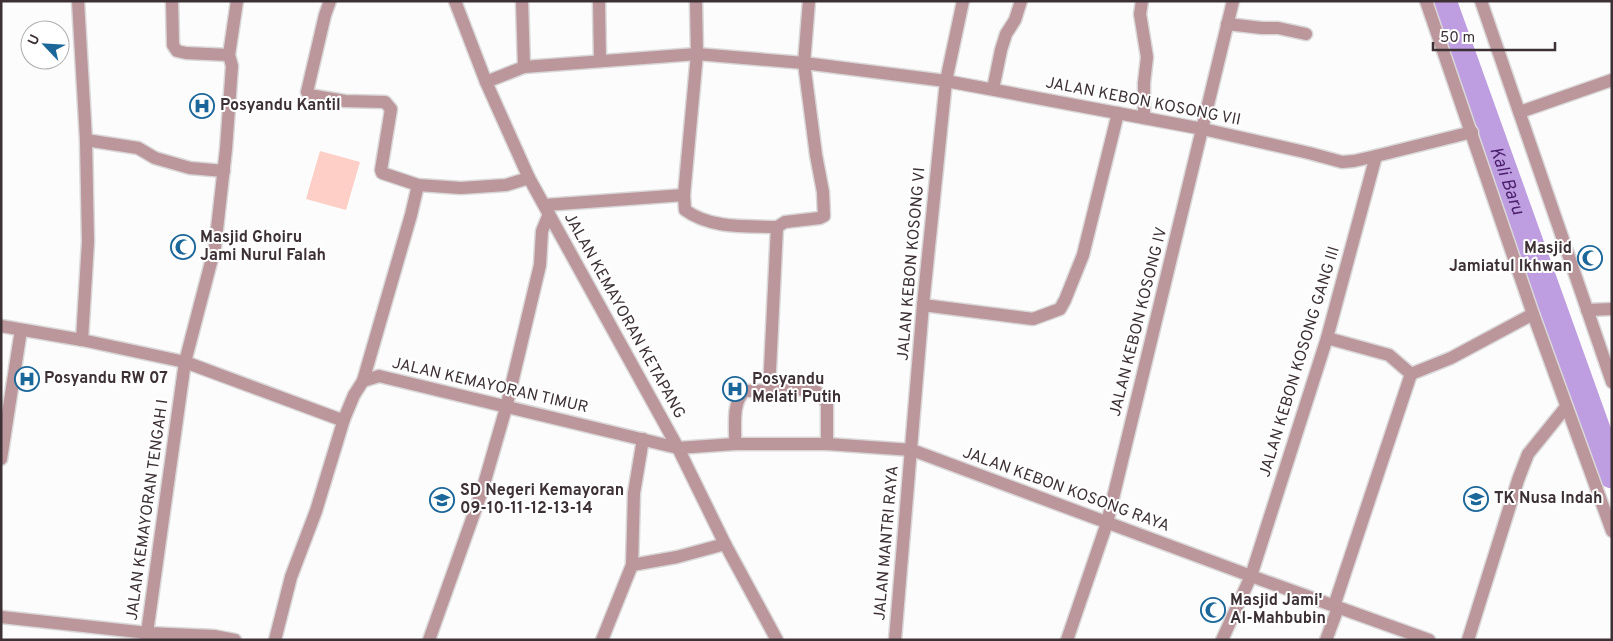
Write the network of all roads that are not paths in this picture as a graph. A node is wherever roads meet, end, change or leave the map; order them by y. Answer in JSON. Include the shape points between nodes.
{"nodes":[{"id":1,"x":78,"y":1,"type":"edge"},
{"id":2,"x":172,"y":1,"type":"edge"},
{"id":3,"x":237,"y":1,"type":"edge"},
{"id":4,"x":330,"y":1,"type":"edge"},
{"id":5,"x":455,"y":1,"type":"edge"},
{"id":6,"x":522,"y":1,"type":"edge"},
{"id":7,"x":599,"y":1,"type":"edge"},
{"id":8,"x":696,"y":1,"type":"edge"},
{"id":9,"x":809,"y":1,"type":"edge"},
{"id":10,"x":963,"y":1,"type":"edge"},
{"id":11,"x":1021,"y":1,"type":"edge"},
{"id":12,"x":1142,"y":1,"type":"edge"},
{"id":13,"x":1233,"y":1,"type":"edge"},
{"id":14,"x":1426,"y":1,"type":"edge"},
{"id":15,"x":1481,"y":1,"type":"edge"},
{"id":16,"x":1228,"y":24,"type":"junction"},
{"id":17,"x":1306,"y":34,"type":"dead end"},
{"id":18,"x":697,"y":54,"type":"junction"},
{"id":19,"x":229,"y":55,"type":"junction"},
{"id":20,"x":600,"y":62,"type":"junction"},
{"id":21,"x":804,"y":63,"type":"junction"},
{"id":22,"x":524,"y":67,"type":"junction"},
{"id":23,"x":1612,"y":80,"type":"edge"},
{"id":24,"x":946,"y":81,"type":"junction"},
{"id":25,"x":486,"y":82,"type":"junction"},
{"id":26,"x":993,"y":89,"type":"junction"},
{"id":27,"x":1118,"y":112,"type":"junction"},
{"id":28,"x":1520,"y":112,"type":"junction"},
{"id":29,"x":1144,"y":118,"type":"junction"},
{"id":30,"x":1203,"y":129,"type":"junction"},
{"id":31,"x":1472,"y":132,"type":"junction"},
{"id":32,"x":86,"y":140,"type":"junction"},
{"id":33,"x":1376,"y":156,"type":"junction"},
{"id":34,"x":224,"y":171,"type":"junction"},
{"id":35,"x":529,"y":178,"type":"junction"},
{"id":36,"x":418,"y":185,"type":"junction"},
{"id":37,"x":684,"y":195,"type":"junction"},
{"id":38,"x":547,"y":210,"type":"junction"},
{"id":39,"x":777,"y":227,"type":"junction"},
{"id":40,"x":923,"y":305,"type":"junction"},
{"id":41,"x":1612,"y":309,"type":"edge"},
{"id":42,"x":1586,"y":310,"type":"junction"},
{"id":43,"x":1533,"y":314,"type":"junction"},
{"id":44,"x":1,"y":326,"type":"edge"},
{"id":45,"x":21,"y":330,"type":"junction"},
{"id":46,"x":1327,"y":338,"type":"junction"},
{"id":47,"x":82,"y":340,"type":"junction"},
{"id":48,"x":185,"y":362,"type":"junction"},
{"id":49,"x":1411,"y":374,"type":"junction"},
{"id":50,"x":363,"y":380,"type":"junction"},
{"id":51,"x":1612,"y":382,"type":"edge"},
{"id":52,"x":769,"y":390,"type":"junction"},
{"id":53,"x":1566,"y":407,"type":"junction"},
{"id":54,"x":506,"y":408,"type":"junction"},
{"id":55,"x":344,"y":419,"type":"junction"},
{"id":56,"x":643,"y":439,"type":"junction"},
{"id":57,"x":735,"y":444,"type":"junction"},
{"id":58,"x":827,"y":444,"type":"junction"},
{"id":59,"x":678,"y":448,"type":"junction"},
{"id":60,"x":912,"y":450,"type":"junction"},
{"id":61,"x":1,"y":459,"type":"edge"},
{"id":62,"x":1108,"y":523,"type":"junction"},
{"id":63,"x":1612,"y":531,"type":"edge"},
{"id":64,"x":725,"y":544,"type":"junction"},
{"id":65,"x":632,"y":565,"type":"junction"},
{"id":66,"x":1251,"y":576,"type":"junction"},
{"id":67,"x":1336,"y":607,"type":"junction"},
{"id":68,"x":1,"y":617,"type":"edge"},
{"id":69,"x":147,"y":636,"type":"edge"},
{"id":70,"x":235,"y":640,"type":"edge"},
{"id":71,"x":275,"y":640,"type":"edge"},
{"id":72,"x":429,"y":640,"type":"edge"},
{"id":73,"x":602,"y":640,"type":"edge"},
{"id":74,"x":777,"y":640,"type":"edge"},
{"id":75,"x":895,"y":640,"type":"edge"},
{"id":76,"x":1067,"y":640,"type":"edge"},
{"id":77,"x":1222,"y":640,"type":"edge"},
{"id":78,"x":1326,"y":640,"type":"edge"},
{"id":79,"x":1429,"y":640,"type":"edge"},
{"id":80,"x":1468,"y":640,"type":"edge"}],
"edges":[{"from":1,"to":32,"type":"street"},
{"from":2,"to":19,"type":"street","via":[[173,46],[177,51]]},
{"from":3,"to":19,"type":"street","name":"JALAN KEMAYORAN TENGAH I"},
{"from":4,"to":36,"type":"street","via":[[307,92],[345,101],[385,102],[391,109],[382,173]]},
{"from":5,"to":25,"type":"street","name":"JALAN KEMAYORAN KETAPANG"},
{"from":6,"to":22,"type":"street"},
{"from":7,"to":20,"type":"street"},
{"from":8,"to":18,"type":"street"},
{"from":9,"to":21,"type":"street"},
{"from":10,"to":24,"type":"street","name":"JALAN KEBON KOSONG VI"},
{"from":11,"to":26,"type":"street","via":[[1000,50]]},
{"from":12,"to":29,"type":"street","via":[[1140,14],[1147,57]]},
{"from":13,"to":16,"type":"street","name":"JALAN KEBON KOSONG IV"},
{"from":14,"to":31,"type":"street"},
{"from":15,"to":28,"type":"street"},
{"from":16,"to":17,"type":"street"},
{"from":16,"to":30,"type":"street","name":"JALAN KEBON KOSONG IV"},
{"from":18,"to":20,"type":"street","name":"JALAN KEBON KOSONG VII"},
{"from":18,"to":21,"type":"street","name":"JALAN KEBON KOSONG VII"},
{"from":18,"to":37,"type":"street"},
{"from":19,"to":34,"type":"street","name":"JALAN KEMAYORAN TENGAH I","via":[[232,66]]},
{"from":20,"to":22,"type":"street","name":"JALAN KEBON KOSONG VII"},
{"from":21,"to":24,"type":"street","name":"JALAN KEBON KOSONG VII"},
{"from":21,"to":39,"type":"street","via":[[824,216],[785,222]]},
{"from":22,"to":25,"type":"street","name":"JALAN KEBON KOSONG VII"},
{"from":23,"to":28,"type":"street"},
{"from":24,"to":26,"type":"street","name":"JALAN KEBON KOSONG VII"},
{"from":24,"to":40,"type":"street","name":"JALAN KEBON KOSONG VI"},
{"from":25,"to":35,"type":"street","name":"JALAN KEMAYORAN KETAPANG"},
{"from":26,"to":27,"type":"street","name":"JALAN KEBON KOSONG VII"},
{"from":27,"to":29,"type":"street","name":"JALAN KEBON KOSONG VII"},
{"from":27,"to":40,"type":"street","via":[[1083,255],[1060,309],[1033,319]]},
{"from":28,"to":42,"type":"street"},
{"from":29,"to":30,"type":"street","name":"JALAN KEBON KOSONG VII"},
{"from":30,"to":33,"type":"street","name":"JALAN KEBON KOSONG VII","via":[[1342,162]]},
{"from":30,"to":62,"type":"street","name":"JALAN KEBON KOSONG IV"},
{"from":31,"to":33,"type":"street","name":"JALAN KEBON KOSONG VII"},
{"from":31,"to":43,"type":"street"},
{"from":32,"to":34,"type":"street","via":[[138,148],[155,158],[190,168]]},
{"from":32,"to":47,"type":"street","via":[[88,242]]},
{"from":33,"to":46,"type":"street","name":"JALAN KEBON KOSONG GANG III"},
{"from":34,"to":48,"type":"street","name":"JALAN KEMAYORAN TENGAH I","via":[[215,247]]},
{"from":35,"to":36,"type":"street","via":[[506,185],[462,188]]},
{"from":35,"to":38,"type":"street","name":"JALAN KEMAYORAN KETAPANG"},
{"from":36,"to":50,"type":"street"},
{"from":37,"to":38,"type":"street"},
{"from":37,"to":39,"type":"street","via":[[685,210],[713,223]]},
{"from":38,"to":54,"type":"street","via":[[540,265]]},
{"from":38,"to":59,"type":"street","name":"JALAN KEMAYORAN KETAPANG"},
{"from":39,"to":52,"type":"street"},
{"from":40,"to":60,"type":"street","name":"JALAN KEBON KOSONG VI"},
{"from":41,"to":42,"type":"street"},
{"from":42,"to":51,"type":"street"},
{"from":43,"to":49,"type":"street","via":[[1451,358]]},
{"from":43,"to":53,"type":"street"},
{"from":44,"to":45,"type":"street"},
{"from":45,"to":47,"type":"street"},
{"from":45,"to":61,"type":"street"},
{"from":46,"to":49,"type":"street","via":[[1389,355]]},
{"from":46,"to":66,"type":"street","name":"JALAN KEBON KOSONG GANG III"},
{"from":47,"to":48,"type":"street"},
{"from":48,"to":55,"type":"street"},
{"from":48,"to":69,"type":"street","name":"JALAN KEMAYORAN TENGAH I"},
{"from":49,"to":67,"type":"street"},
{"from":50,"to":54,"type":"street","name":"JALAN KEMAYORAN TIMUR","via":[[379,376]]},
{"from":50,"to":55,"type":"street"},
{"from":52,"to":57,"type":"street","via":[[744,391],[741,394],[737,404]]},
{"from":52,"to":58,"type":"street","via":[[813,389],[822,396],[827,404]]},
{"from":53,"to":63,"type":"street"},
{"from":53,"to":80,"type":"street","via":[[1528,454]]},
{"from":54,"to":56,"type":"street","name":"JALAN KEMAYORAN TIMUR"},
{"from":54,"to":72,"type":"street","via":[[482,491]]},
{"from":55,"to":71,"type":"street","via":[[316,511],[291,577]]},
{"from":56,"to":59,"type":"street","name":"JALAN KEMAYORAN TIMUR"},
{"from":56,"to":65,"type":"street","via":[[634,493]]},
{"from":57,"to":58,"type":"street","name":"JALAN KEBON KOSONG RAYA"},
{"from":57,"to":59,"type":"street","name":"JALAN KEBON KOSONG RAYA"},
{"from":58,"to":60,"type":"street","name":"JALAN KEBON KOSONG RAYA"},
{"from":59,"to":64,"type":"street","name":"JALAN KEMAYORAN KETAPANG"},
{"from":60,"to":62,"type":"street","name":"JALAN KEBON KOSONG RAYA"},
{"from":60,"to":75,"type":"street","name":"JALAN MANTRI RAYA"},
{"from":62,"to":66,"type":"street","name":"JALAN KEBON KOSONG RAYA"},
{"from":62,"to":76,"type":"street","name":"JALAN KEBON KOSONG IV"},
{"from":64,"to":65,"type":"street"},
{"from":64,"to":74,"type":"street","name":"JALAN KEMAYORAN KETAPANG"},
{"from":65,"to":73,"type":"street"},
{"from":66,"to":67,"type":"street","name":"JALAN KEBON KOSONG RAYA"},
{"from":66,"to":77,"type":"street","name":"JALAN KEBON KOSONG GANG III"},
{"from":67,"to":78,"type":"street"},
{"from":67,"to":79,"type":"street","name":"JALAN KEBON KOSONG RAYA"},
{"from":68,"to":69,"type":"street"},
{"from":69,"to":70,"type":"street","via":[[214,636]]}]}
